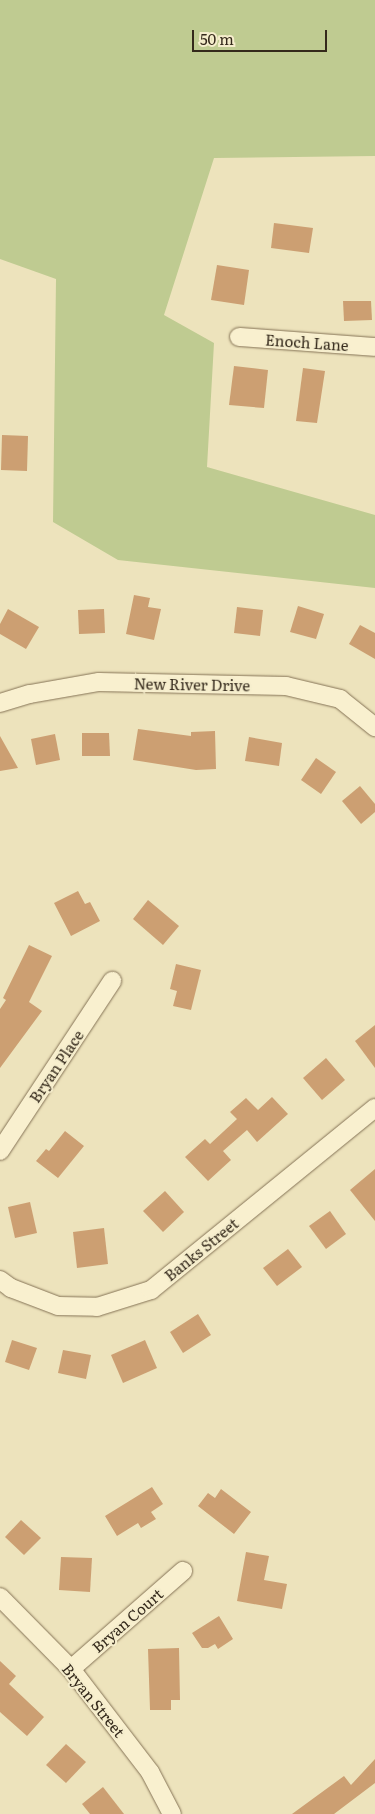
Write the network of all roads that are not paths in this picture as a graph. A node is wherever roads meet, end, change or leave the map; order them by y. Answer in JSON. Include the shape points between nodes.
{"nodes":[{"id":1,"x":239,"y":336,"type":"dead end"},
{"id":2,"x":375,"y":347,"type":"edge"},
{"id":3,"x":0,"y":703,"type":"edge"},
{"id":4,"x":375,"y":727,"type":"edge"},
{"id":5,"x":112,"y":982,"type":"dead end"},
{"id":6,"x":375,"y":1108,"type":"edge"},
{"id":7,"x":0,"y":1151,"type":"edge"},
{"id":8,"x":0,"y":1280,"type":"edge"},
{"id":9,"x":184,"y":1571,"type":"dead end"},
{"id":10,"x":0,"y":1597,"type":"edge"},
{"id":11,"x":71,"y":1670,"type":"junction"},
{"id":12,"x":172,"y":1814,"type":"edge"}],
"edges":[{"from":1,"to":2,"type":"street","name":"Enoch Lane"},
{"from":3,"to":4,"type":"street","name":"New River Drive","via":[[30,694],[99,682],[286,686],[340,699]]},
{"from":5,"to":7,"type":"street","name":"Bryan Place"},
{"from":6,"to":8,"type":"street","name":"Banks Street","via":[[151,1290],[97,1307],[58,1306],[11,1288]]},
{"from":9,"to":11,"type":"street","name":"Bryan Court"},
{"from":10,"to":11,"type":"street","name":"Bryan Street"},
{"from":11,"to":12,"type":"street","name":"Bryan Street","via":[[150,1772]]}]}
